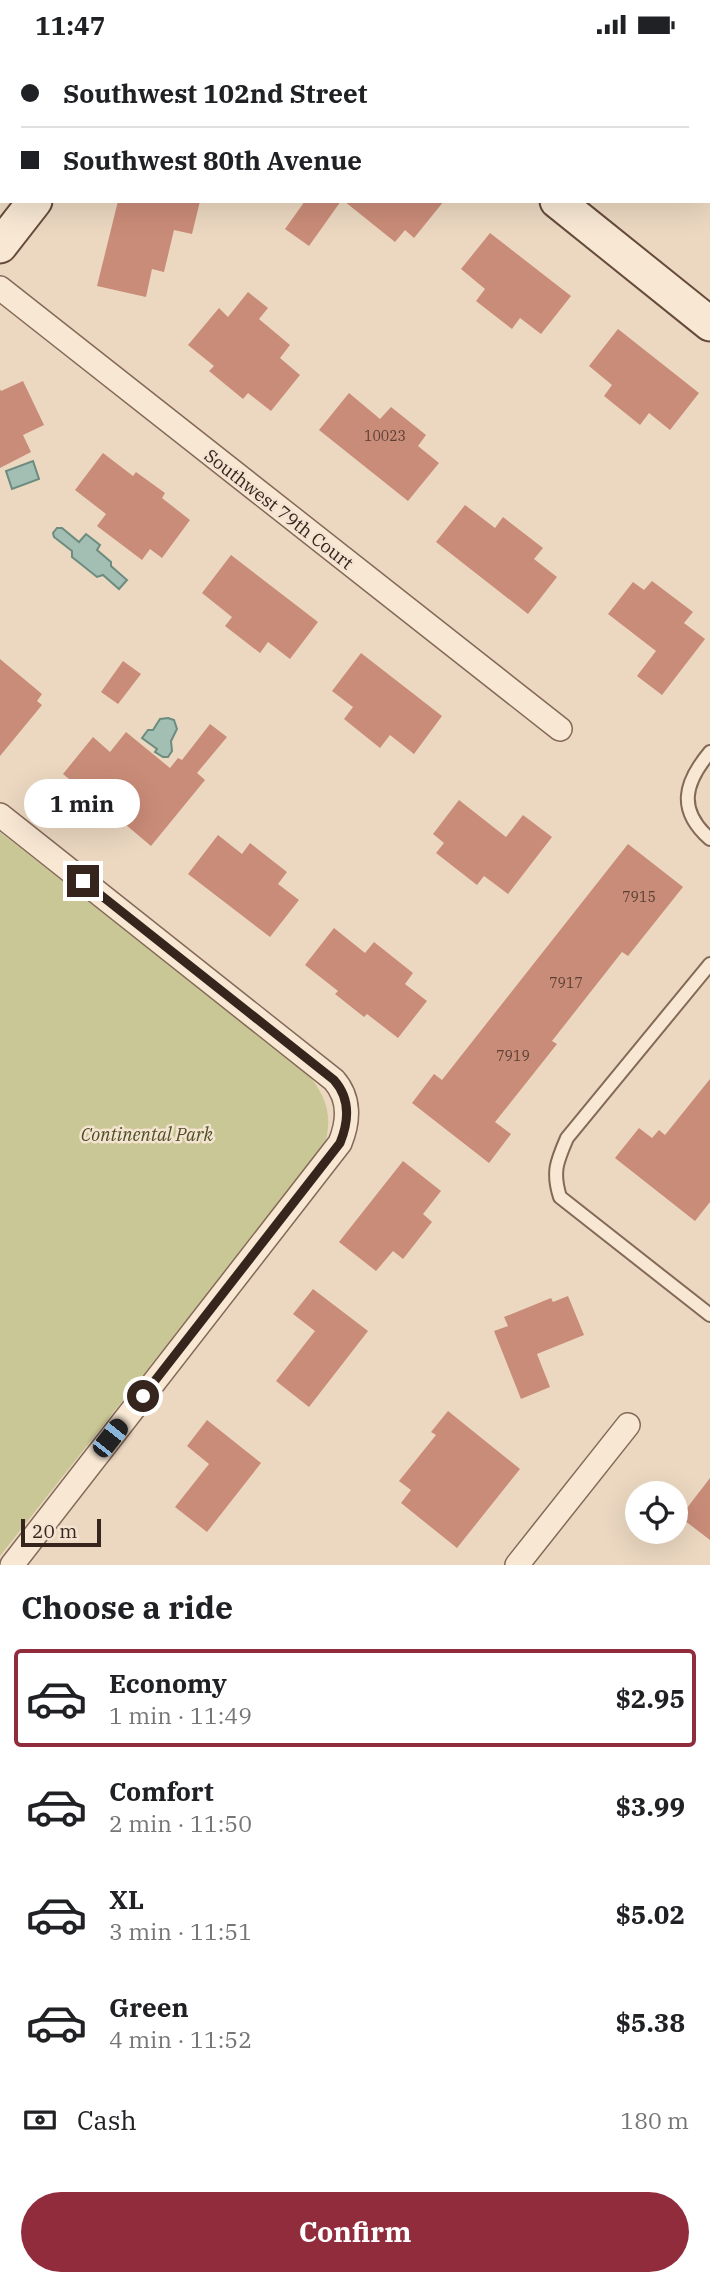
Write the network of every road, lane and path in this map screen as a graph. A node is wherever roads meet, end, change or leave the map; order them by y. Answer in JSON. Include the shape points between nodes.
{"nodes":[{"id":1,"x":33,"y":203,"type":"edge"},
{"id":2,"x":559,"y":203,"type":"edge"},
{"id":3,"x":0,"y":246,"type":"edge"},
{"id":4,"x":0,"y":288,"type":"edge"},
{"id":5,"x":710,"y":324,"type":"edge"},
{"id":6,"x":560,"y":729,"type":"dead end"},
{"id":7,"x":710,"y":752,"type":"edge"},
{"id":8,"x":0,"y":815,"type":"edge"},
{"id":9,"x":710,"y":839,"type":"edge"},
{"id":10,"x":710,"y":964,"type":"edge"},
{"id":11,"x":710,"y":1315,"type":"edge"},
{"id":12,"x":628,"y":1425,"type":"dead end"},
{"id":13,"x":0,"y":1559,"type":"edge"},
{"id":14,"x":10,"y":1565,"type":"edge"},
{"id":15,"x":517,"y":1565,"type":"edge"}],
"edges":[{"from":1,"to":3,"type":"street"},
{"from":2,"to":5,"type":"street"},
{"from":4,"to":6,"type":"street","name":"Southwest 79th Court"},
{"from":7,"to":9,"type":"lane","via":[[688,786],[688,807],[696,827]]},
{"from":8,"to":14,"type":"street","via":[[334,1080],[344,1096],[347,1122],[340,1143]]},
{"from":10,"to":11,"type":"lane","via":[[567,1138],[555,1179],[560,1197]]},
{"from":12,"to":15,"type":"street"},
{"from":13,"to":14,"type":"lane"}]}
